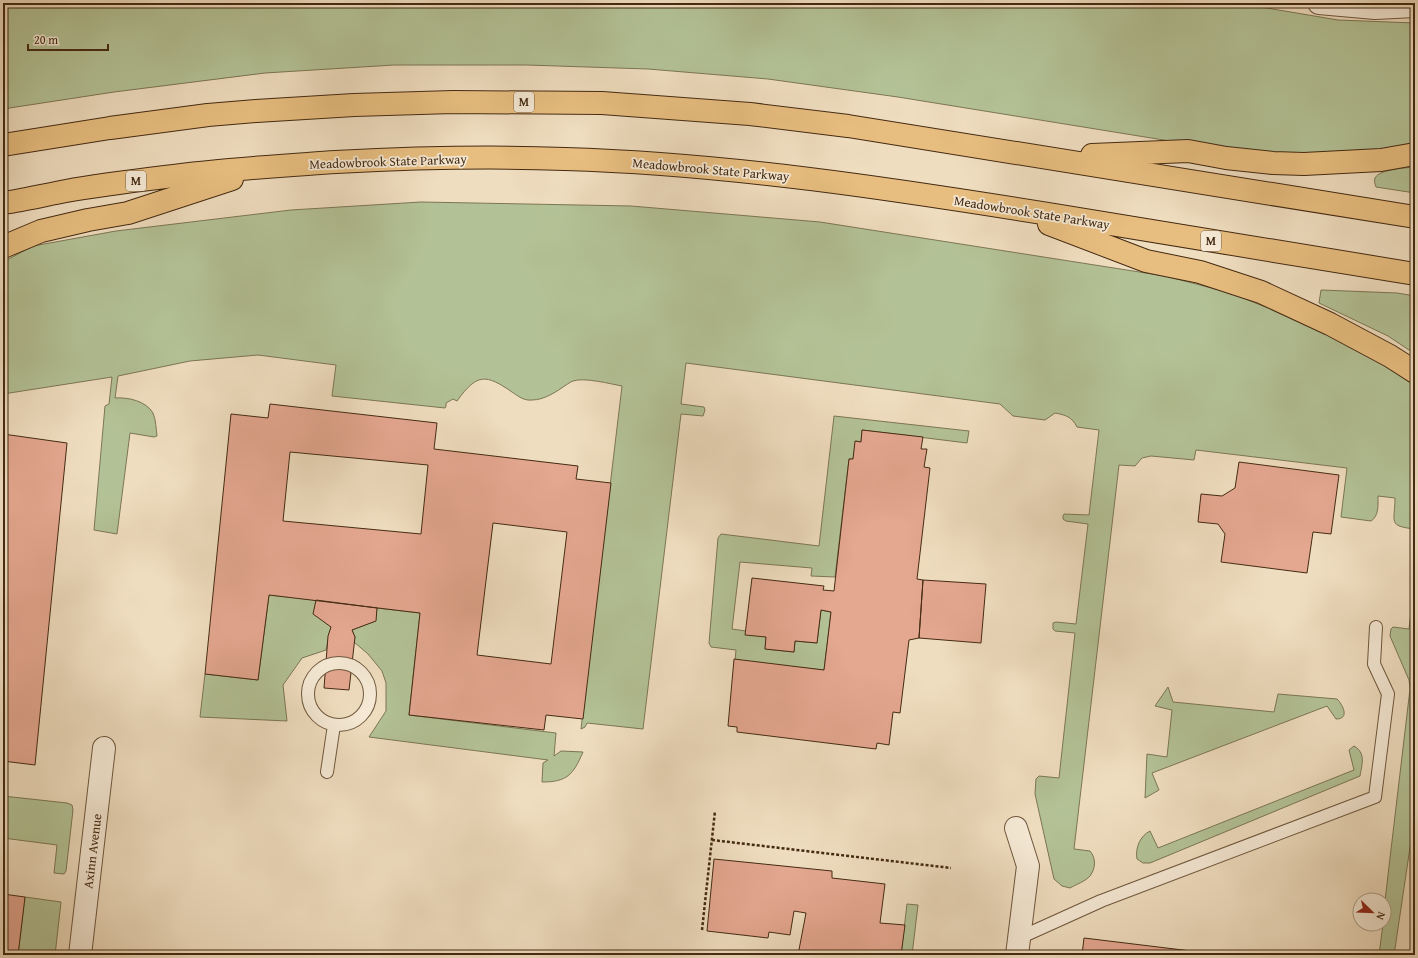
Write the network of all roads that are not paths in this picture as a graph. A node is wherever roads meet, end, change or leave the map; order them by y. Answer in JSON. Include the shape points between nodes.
{"nodes":[{"id":1,"x":1324,"y":3,"type":"edge"},
{"id":2,"x":1415,"y":6,"type":"edge"},
{"id":3,"x":3,"y":145,"type":"edge"},
{"id":4,"x":1415,"y":154,"type":"edge"},
{"id":5,"x":1043,"y":156,"type":"junction"},
{"id":6,"x":271,"y":166,"type":"junction"},
{"id":7,"x":3,"y":203,"type":"edge"},
{"id":8,"x":1007,"y":208,"type":"junction"},
{"id":9,"x":1415,"y":217,"type":"edge"},
{"id":10,"x":3,"y":247,"type":"edge"},
{"id":11,"x":1415,"y":274,"type":"edge"},
{"id":12,"x":1415,"y":372,"type":"edge"},
{"id":13,"x":1376,"y":627,"type":"dead end"},
{"id":14,"x":334,"y":725,"type":"junction"},
{"id":15,"x":104,"y":748,"type":"dead end"},
{"id":16,"x":328,"y":772,"type":"dead end"},
{"id":17,"x":1016,"y":828,"type":"dead end"},
{"id":18,"x":1018,"y":947,"type":"edge"},
{"id":19,"x":80,"y":955,"type":"edge"}],
"edges":[{"from":1,"to":2,"type":"street","via":[[1375,8]]},
{"from":3,"to":5,"type":"highway","number":"M","via":[[124,126],[256,111],[354,105],[552,102],[659,107],[800,120]]},
{"from":4,"to":5,"type":"highway","via":[[1381,160],[1304,164],[1226,158],[1188,151]]},
{"from":5,"to":9,"type":"highway","number":"M"},
{"from":6,"to":7,"type":"highway","name":"Meadowbrook State Parkway","number":"M","via":[[169,176],[69,190]]},
{"from":6,"to":8,"type":"highway","name":"Meadowbrook State Parkway","number":"M","via":[[459,158],[616,161],[814,178]]},
{"from":6,"to":10,"type":"highway","via":[[128,213],[41,231]]},
{"from":8,"to":11,"type":"highway","name":"Meadowbrook State Parkway","number":"M"},
{"from":8,"to":12,"type":"highway","via":[[1146,261],[1200,272],[1275,298],[1348,332]]},
{"from":13,"to":18,"type":"lane","via":[[1374,664],[1388,694],[1375,797],[1101,901]]},
{"from":14,"to":14,"type":"lane","via":[[345,725],[355,721],[364,714],[370,698],[368,682],[362,673],[344,662],[324,665],[311,679],[308,689],[307,699],[310,708],[316,716]]},
{"from":14,"to":16,"type":"lane"},
{"from":15,"to":19,"type":"street","name":"Axinn Avenue"},
{"from":17,"to":18,"type":"street","via":[[1028,866]]}]}
